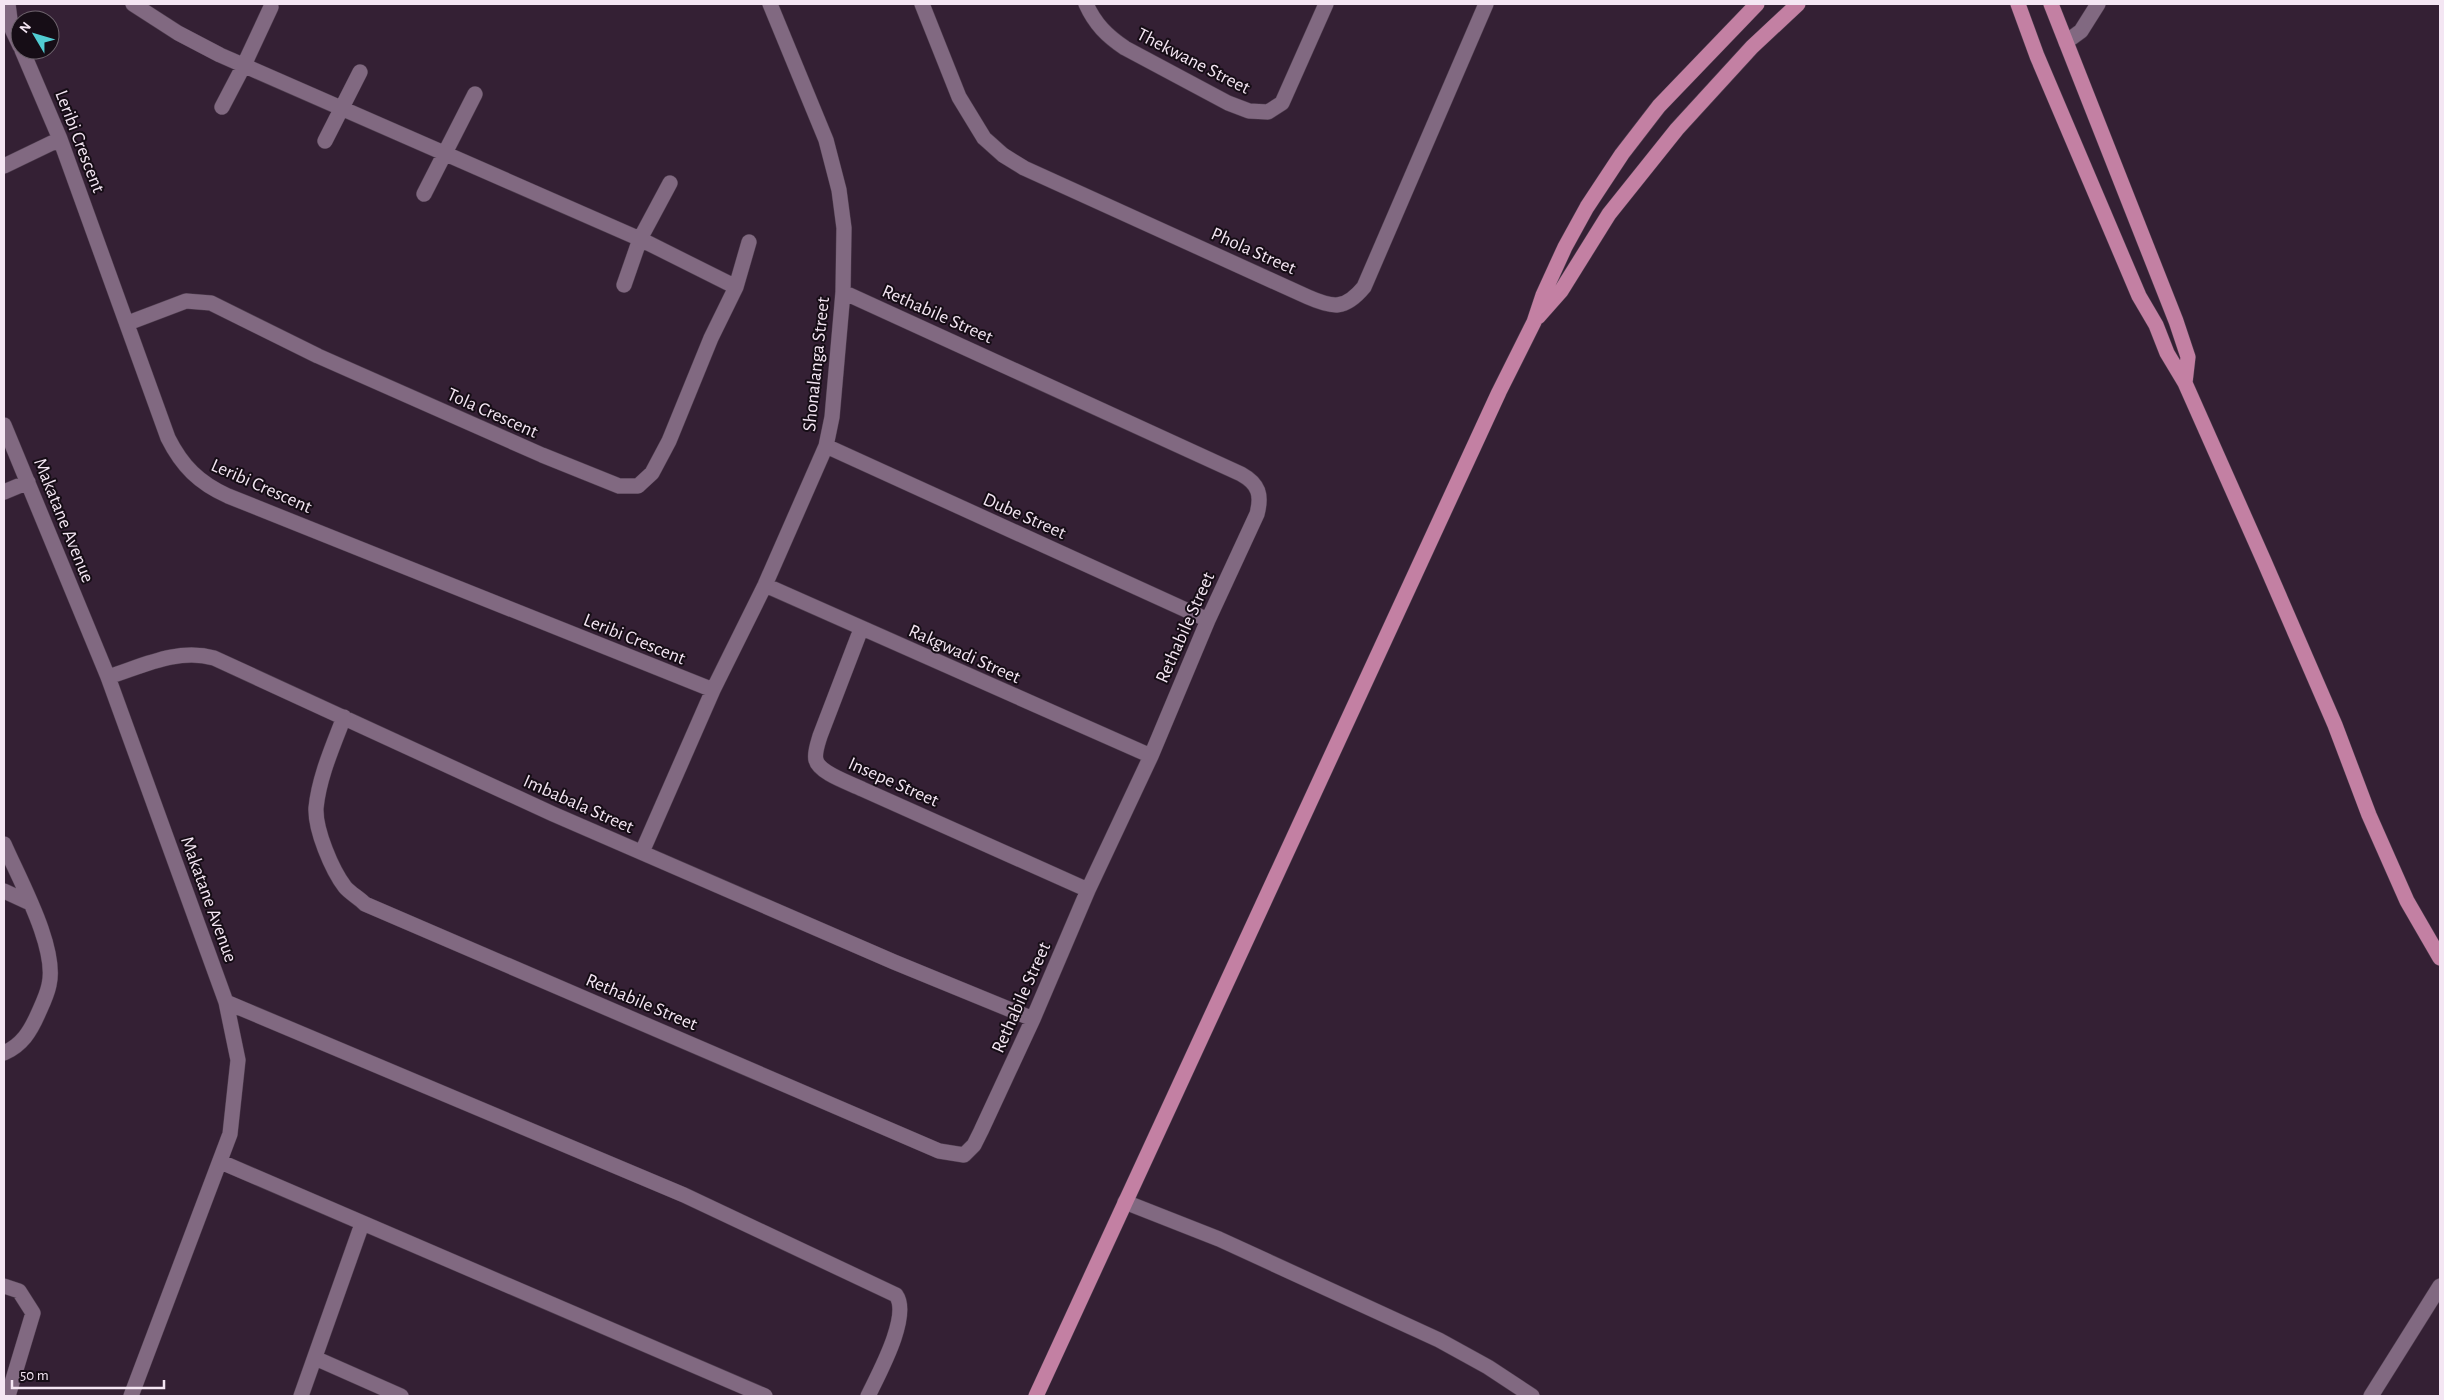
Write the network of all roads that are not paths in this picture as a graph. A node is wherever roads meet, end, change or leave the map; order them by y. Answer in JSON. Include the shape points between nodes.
{"nodes":[{"id":1,"x":8,"y":4,"type":"edge"},
{"id":2,"x":133,"y":4,"type":"edge"},
{"id":3,"x":770,"y":4,"type":"edge"},
{"id":4,"x":922,"y":4,"type":"edge"},
{"id":5,"x":1086,"y":4,"type":"edge"},
{"id":6,"x":1326,"y":4,"type":"edge"},
{"id":7,"x":1486,"y":4,"type":"edge"},
{"id":8,"x":1757,"y":4,"type":"edge"},
{"id":9,"x":1798,"y":4,"type":"edge"},
{"id":10,"x":2018,"y":4,"type":"edge"},
{"id":11,"x":2051,"y":4,"type":"edge"},
{"id":12,"x":2098,"y":4,"type":"edge"},
{"id":13,"x":271,"y":7,"type":"dead end"},
{"id":14,"x":10,"y":19,"type":"edge"},
{"id":15,"x":2066,"y":42,"type":"junction"},
{"id":16,"x":26,"y":60,"type":"edge"},
{"id":17,"x":244,"y":65,"type":"junction"},
{"id":18,"x":360,"y":72,"type":"dead end"},
{"id":19,"x":475,"y":94,"type":"dead end"},
{"id":20,"x":222,"y":107,"type":"dead end"},
{"id":21,"x":342,"y":108,"type":"junction"},
{"id":22,"x":60,"y":139,"type":"junction"},
{"id":23,"x":325,"y":142,"type":"dead end"},
{"id":24,"x":444,"y":154,"type":"junction"},
{"id":25,"x":4,"y":166,"type":"edge"},
{"id":26,"x":670,"y":183,"type":"dead end"},
{"id":27,"x":424,"y":194,"type":"dead end"},
{"id":28,"x":640,"y":239,"type":"junction"},
{"id":29,"x":749,"y":242,"type":"dead end"},
{"id":30,"x":624,"y":285,"type":"dead end"},
{"id":31,"x":736,"y":286,"type":"junction"},
{"id":32,"x":843,"y":292,"type":"junction"},
{"id":33,"x":1534,"y":322,"type":"junction"},
{"id":34,"x":128,"y":323,"type":"junction"},
{"id":35,"x":2185,"y":382,"type":"junction"},
{"id":36,"x":4,"y":425,"type":"edge"},
{"id":37,"x":826,"y":446,"type":"junction"},
{"id":38,"x":28,"y":482,"type":"junction"},
{"id":39,"x":4,"y":492,"type":"edge"},
{"id":40,"x":764,"y":585,"type":"junction"},
{"id":41,"x":1208,"y":620,"type":"junction"},
{"id":42,"x":861,"y":629,"type":"junction"},
{"id":43,"x":108,"y":677,"type":"junction"},
{"id":44,"x":713,"y":690,"type":"junction"},
{"id":45,"x":344,"y":717,"type":"junction"},
{"id":46,"x":1151,"y":756,"type":"junction"},
{"id":47,"x":4,"y":844,"type":"edge"},
{"id":48,"x":642,"y":852,"type":"junction"},
{"id":49,"x":1088,"y":890,"type":"junction"},
{"id":50,"x":4,"y":892,"type":"edge"},
{"id":51,"x":30,"y":903,"type":"junction"},
{"id":52,"x":2440,"y":958,"type":"edge"},
{"id":53,"x":226,"y":1002,"type":"junction"},
{"id":54,"x":1033,"y":1019,"type":"junction"},
{"id":55,"x":4,"y":1053,"type":"edge"},
{"id":56,"x":221,"y":1162,"type":"junction"},
{"id":57,"x":1125,"y":1202,"type":"junction"},
{"id":58,"x":362,"y":1224,"type":"junction"},
{"id":59,"x":4,"y":1286,"type":"edge"},
{"id":60,"x":2440,"y":1286,"type":"edge"},
{"id":61,"x":315,"y":1358,"type":"junction"},
{"id":62,"x":8,"y":1396,"type":"edge"},
{"id":63,"x":131,"y":1396,"type":"edge"},
{"id":64,"x":301,"y":1396,"type":"edge"},
{"id":65,"x":401,"y":1396,"type":"edge"},
{"id":66,"x":765,"y":1396,"type":"edge"},
{"id":67,"x":868,"y":1396,"type":"edge"},
{"id":68,"x":1036,"y":1396,"type":"edge"},
{"id":69,"x":1532,"y":1396,"type":"edge"},
{"id":70,"x":2371,"y":1396,"type":"edge"}],
"edges":[{"from":1,"to":14,"type":"street"},
{"from":2,"to":17,"type":"street","via":[[178,32]]},
{"from":3,"to":32,"type":"street","name":"Shonalanga Street","via":[[826,140],[844,228]]},
{"from":4,"to":7,"type":"street","name":"Phola Street","via":[[959,97],[984,138],[1003,155],[1050,180],[1333,306],[1348,302],[1364,287]]},
{"from":5,"to":6,"type":"street","name":"Thekwane Street","via":[[1098,26],[1125,48],[1228,102],[1263,113],[1282,103]]},
{"from":8,"to":33,"type":"main road","via":[[1659,106],[1622,154],[1565,246]]},
{"from":9,"to":33,"type":"main road","via":[[1746,53],[1677,129],[1609,214],[1561,291]]},
{"from":10,"to":35,"type":"main road","via":[[2037,56],[2140,296],[2167,353]]},
{"from":11,"to":15,"type":"main road"},
{"from":12,"to":15,"type":"street","via":[[2081,30]]},
{"from":13,"to":17,"type":"street"},
{"from":15,"to":35,"type":"main road","via":[[2173,312],[2188,357]]},
{"from":16,"to":22,"type":"street","name":"Leribi Crescent"},
{"from":17,"to":20,"type":"street"},
{"from":17,"to":21,"type":"street"},
{"from":18,"to":21,"type":"street"},
{"from":19,"to":24,"type":"street"},
{"from":21,"to":23,"type":"street"},
{"from":21,"to":24,"type":"street"},
{"from":22,"to":25,"type":"street"},
{"from":22,"to":34,"type":"street","name":"Leribi Crescent"},
{"from":24,"to":27,"type":"street"},
{"from":24,"to":28,"type":"street"},
{"from":26,"to":28,"type":"street"},
{"from":28,"to":30,"type":"street"},
{"from":28,"to":31,"type":"street"},
{"from":29,"to":31,"type":"street","name":"Tola Crescent"},
{"from":31,"to":34,"type":"street","name":"Tola Crescent","via":[[664,449],[646,480],[632,487],[619,486],[533,451],[318,356],[210,303],[186,301]]},
{"from":32,"to":37,"type":"street","name":"Shonalanga Street","via":[[832,417]]},
{"from":32,"to":41,"type":"street","name":"Rethabile Street","via":[[1254,482],[1261,500],[1257,514]]},
{"from":33,"to":57,"type":"main road"},
{"from":34,"to":44,"type":"street","name":"Leribi Crescent","via":[[168,438],[184,465],[205,484]]},
{"from":35,"to":52,"type":"main road","via":[[2332,716],[2369,814],[2407,901]]},
{"from":36,"to":38,"type":"street","name":"Makatane Avenue"},
{"from":37,"to":40,"type":"street","name":"Shonalanga Street"},
{"from":37,"to":41,"type":"street","name":"Dube Street"},
{"from":38,"to":39,"type":"street"},
{"from":38,"to":43,"type":"street","name":"Makatane Avenue"},
{"from":40,"to":42,"type":"street","name":"Rakgwadi Street"},
{"from":40,"to":44,"type":"street","name":"Shonalanga Street"},
{"from":41,"to":46,"type":"street","name":"Rethabile Street"},
{"from":42,"to":46,"type":"street","name":"Rakgwadi Street"},
{"from":42,"to":49,"type":"street","name":"Insepe Street","via":[[820,736],[815,754],[818,765],[862,789]]},
{"from":43,"to":45,"type":"street","name":"Imbabala Street","via":[[179,654],[200,654]]},
{"from":43,"to":53,"type":"street","name":"Makatane Avenue"},
{"from":44,"to":48,"type":"street","name":"Shonalanga Street"},
{"from":45,"to":48,"type":"street","name":"Imbabala Street"},
{"from":45,"to":54,"type":"street","name":"Rethabile Street","via":[[321,779],[316,810],[319,830],[334,870],[345,887],[365,904],[920,1143],[956,1154],[964,1155],[974,1145]]},
{"from":46,"to":49,"type":"street","name":"Rethabile Street"},
{"from":47,"to":51,"type":"street"},
{"from":48,"to":54,"type":"street","name":"Imbabala Street"},
{"from":49,"to":54,"type":"street","name":"Rethabile Street"},
{"from":50,"to":51,"type":"street"},
{"from":51,"to":55,"type":"street","via":[[42,931],[50,984],[28,1034]]},
{"from":53,"to":56,"type":"street","name":"Makatane Avenue","via":[[238,1060],[238,1076],[230,1134]]},
{"from":53,"to":67,"type":"street","via":[[684,1195],[896,1295],[901,1306],[898,1325]]},
{"from":56,"to":58,"type":"street"},
{"from":56,"to":63,"type":"street","name":"Makatane Avenue"},
{"from":57,"to":68,"type":"main road"},
{"from":57,"to":69,"type":"street","via":[[1219,1239],[1439,1340]]},
{"from":58,"to":61,"type":"street"},
{"from":58,"to":66,"type":"street"},
{"from":59,"to":62,"type":"street","via":[[18,1291],[33,1313]]},
{"from":60,"to":70,"type":"street"},
{"from":61,"to":64,"type":"street"},
{"from":61,"to":65,"type":"street"}]}
